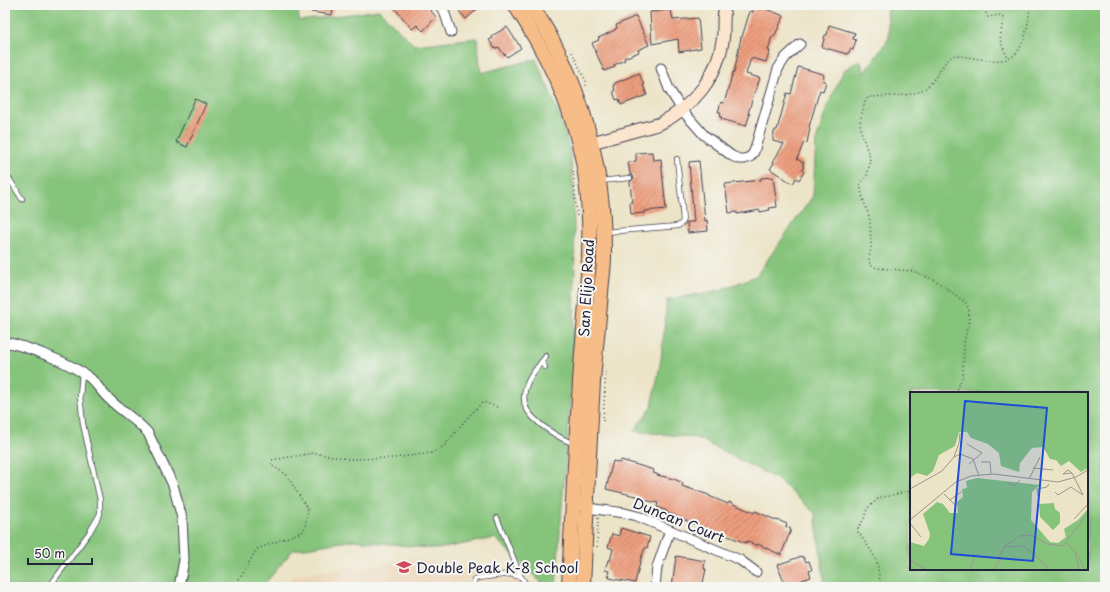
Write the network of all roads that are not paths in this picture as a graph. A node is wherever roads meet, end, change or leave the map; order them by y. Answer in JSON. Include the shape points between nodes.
{"nodes":[{"id":1,"x":439,"y":5,"type":"edge"},
{"id":2,"x":515,"y":5,"type":"edge"},
{"id":3,"x":531,"y":5,"type":"edge"},
{"id":4,"x":723,"y":9,"type":"edge"},
{"id":5,"x":451,"y":32,"type":"dead end"},
{"id":6,"x":800,"y":44,"type":"dead end"},
{"id":7,"x":661,"y":68,"type":"dead end"},
{"id":8,"x":682,"y":110,"type":"junction"},
{"id":9,"x":586,"y":144,"type":"junction"},
{"id":10,"x":677,"y":159,"type":"dead end"},
{"id":11,"x":5,"y":177,"type":"edge"},
{"id":12,"x":630,"y":178,"type":"dead end"},
{"id":13,"x":599,"y":181,"type":"junction"},
{"id":14,"x":587,"y":189,"type":"junction"},
{"id":15,"x":22,"y":200,"type":"dead end"},
{"id":16,"x":604,"y":232,"type":"junction"},
{"id":17,"x":5,"y":342,"type":"edge"},
{"id":18,"x":546,"y":356,"type":"dead end"},
{"id":19,"x":541,"y":362,"type":"junction"},
{"id":20,"x":545,"y":367,"type":"dead end"},
{"id":21,"x":82,"y":373,"type":"junction"},
{"id":22,"x":577,"y":444,"type":"junction"},
{"id":23,"x":587,"y":508,"type":"junction"},
{"id":24,"x":497,"y":518,"type":"dead end"},
{"id":25,"x":670,"y":530,"type":"junction"},
{"id":26,"x":756,"y":572,"type":"dead end"},
{"id":27,"x":521,"y":577,"type":"junction"},
{"id":28,"x":472,"y":586,"type":"dead end"},
{"id":29,"x":49,"y":587,"type":"edge"},
{"id":30,"x":179,"y":587,"type":"edge"},
{"id":31,"x":528,"y":587,"type":"edge"},
{"id":32,"x":569,"y":587,"type":"edge"},
{"id":33,"x":583,"y":587,"type":"edge"},
{"id":34,"x":655,"y":587,"type":"edge"}],
"edges":[{"from":1,"to":5,"type":"street","via":[[444,11]]},
{"from":2,"to":9,"type":"main road","name":"San Elijo Road","via":[[552,68]]},
{"from":3,"to":9,"type":"main road","name":"San Elijo Road","via":[[558,50],[577,93]]},
{"from":4,"to":8,"type":"street","via":[[723,38],[715,67],[708,82]]},
{"from":6,"to":8,"type":"street","via":[[785,58],[778,69],[754,152],[750,157],[739,159],[732,156],[704,135]]},
{"from":7,"to":8,"type":"street","via":[[669,90]]},
{"from":8,"to":9,"type":"street","via":[[659,124]]},
{"from":9,"to":13,"type":"main road","name":"San Elijo Road"},
{"from":9,"to":14,"type":"main road","name":"San Elijo Road"},
{"from":10,"to":16,"type":"lane","via":[[683,222],[678,226]]},
{"from":11,"to":15,"type":"lane","via":[[10,180]]},
{"from":12,"to":13,"type":"lane"},
{"from":13,"to":16,"type":"main road","name":"San Elijo Road"},
{"from":14,"to":16,"type":"main road","via":[[594,198],[598,227]]},
{"from":14,"to":22,"type":"main road","name":"San Elijo Road","via":[[590,262]]},
{"from":16,"to":23,"type":"main road","name":"San Elijo Road"},
{"from":17,"to":21,"type":"street","via":[[53,358]]},
{"from":18,"to":19,"type":"lane"},
{"from":19,"to":20,"type":"lane"},
{"from":19,"to":22,"type":"lane","via":[[526,384],[526,407],[544,426],[561,438]]},
{"from":21,"to":29,"type":"lane","via":[[80,396],[83,424],[100,500],[100,514]]},
{"from":21,"to":30,"type":"street","via":[[148,434],[173,485],[182,518],[184,560]]},
{"from":22,"to":32,"type":"main road","name":"San Elijo Road"},
{"from":23,"to":25,"type":"street","name":"Duncan Court","via":[[625,513]]},
{"from":23,"to":33,"type":"main road","name":"San Elijo Road"},
{"from":24,"to":27,"type":"lane"},
{"from":25,"to":26,"type":"street","name":"Duncan Court","via":[[740,560]]},
{"from":25,"to":34,"type":"street","via":[[657,567]]},
{"from":27,"to":28,"type":"lane","via":[[510,574],[478,578]]},
{"from":27,"to":31,"type":"lane"}]}
